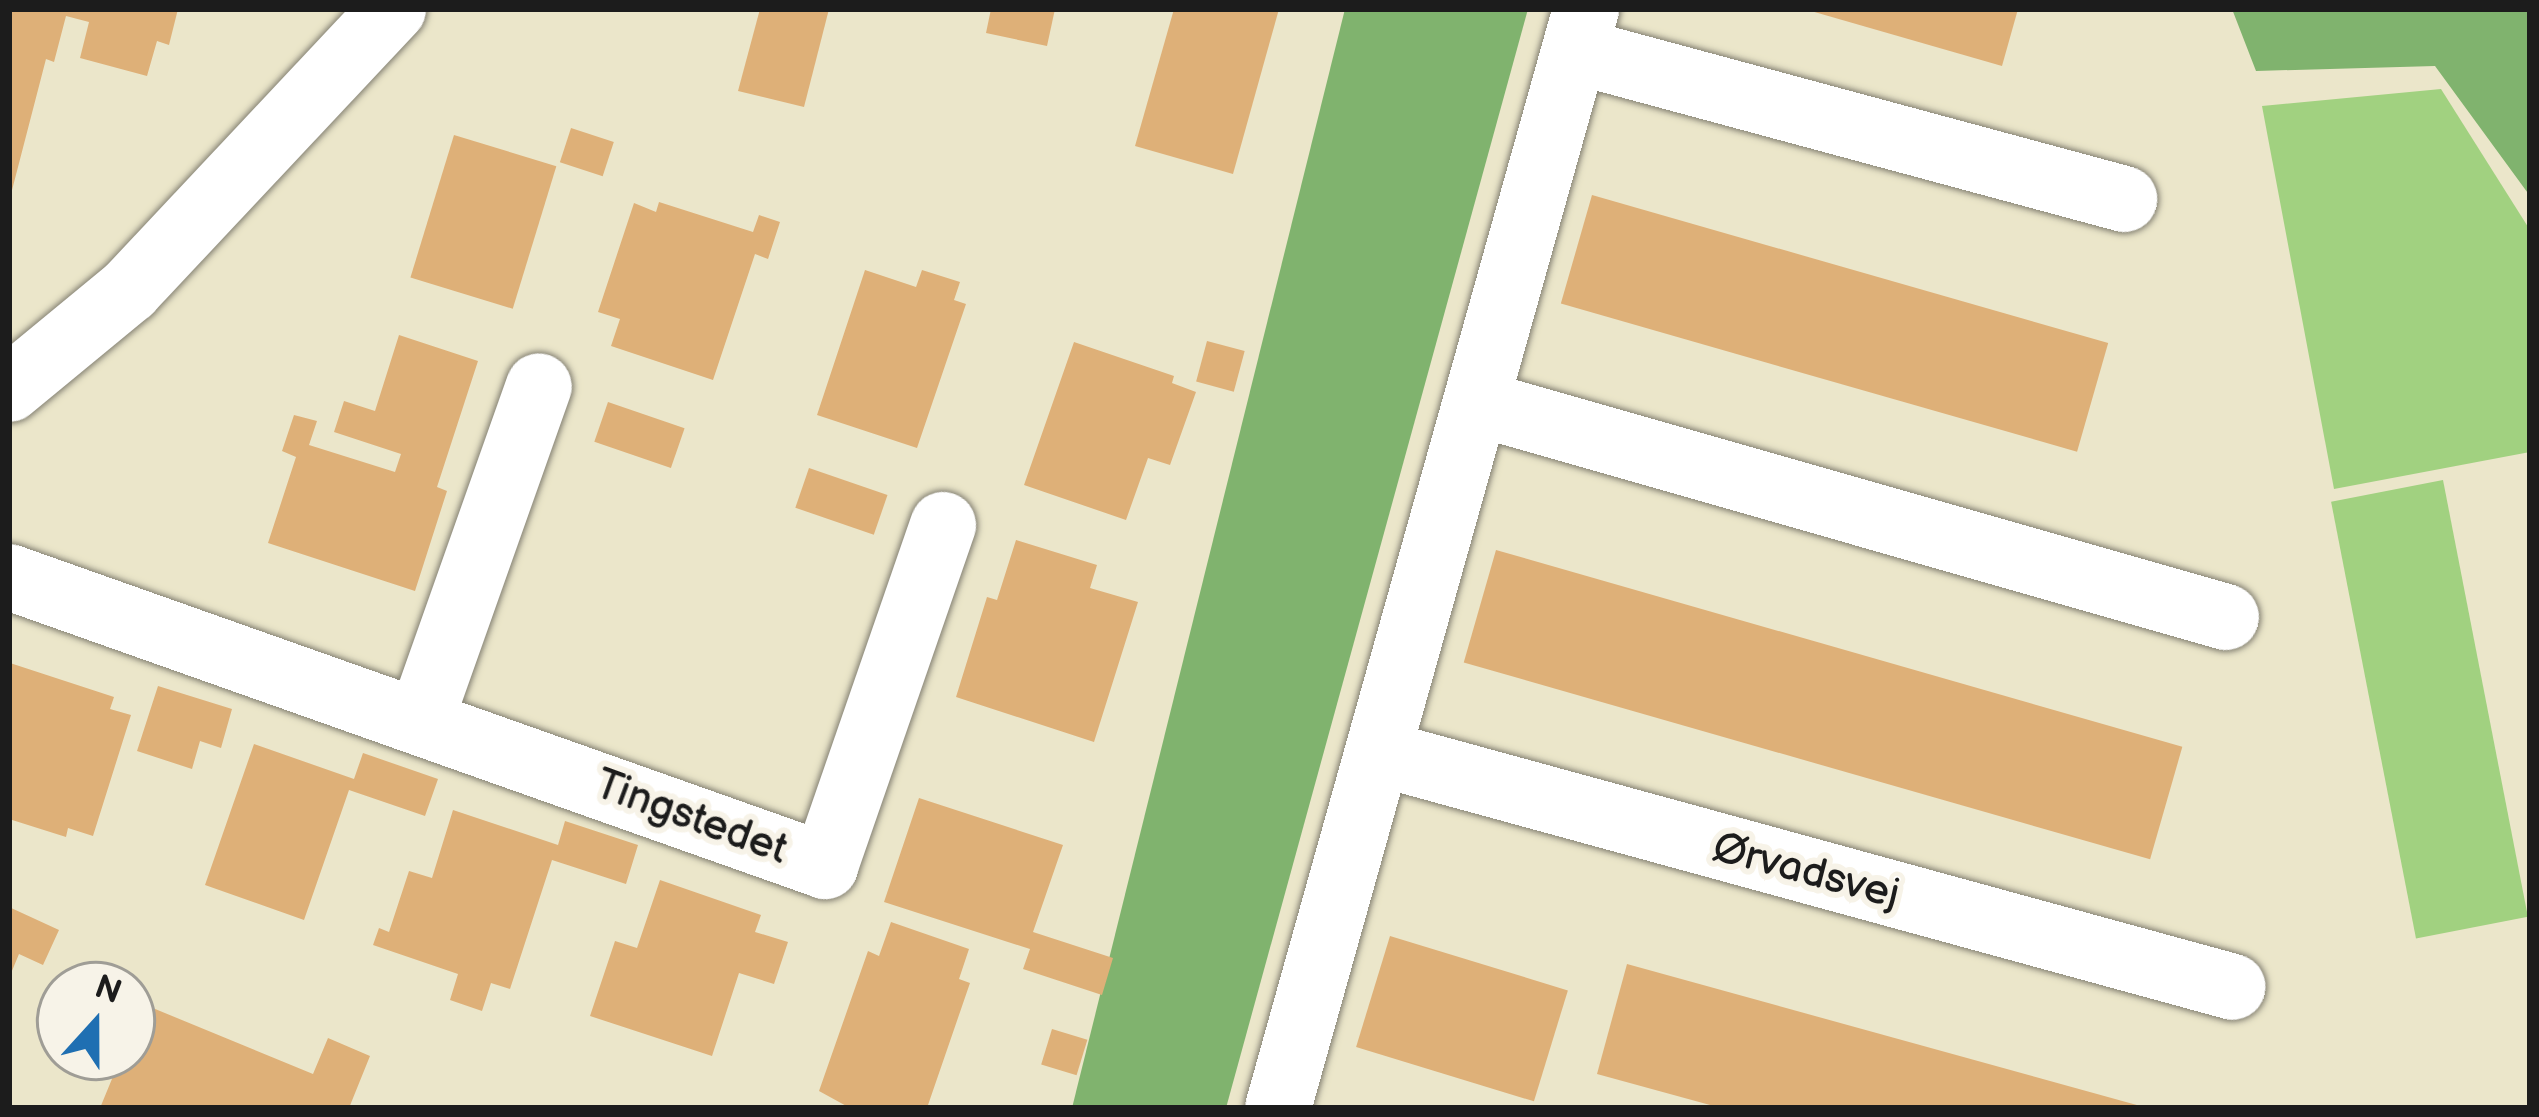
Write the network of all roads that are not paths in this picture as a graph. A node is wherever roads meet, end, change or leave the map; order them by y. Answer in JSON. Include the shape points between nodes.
{"nodes":[{"id":1,"x":393,"y":9,"type":"edge"},
{"id":2,"x":1581,"y":30,"type":"edge"},
{"id":3,"x":2124,"y":199,"type":"dead end"},
{"id":4,"x":539,"y":386,"type":"dead end"},
{"id":5,"x":9,"y":388,"type":"edge"},
{"id":6,"x":1477,"y":404,"type":"junction"},
{"id":7,"x":943,"y":525,"type":"dead end"},
{"id":8,"x":9,"y":577,"type":"edge"},
{"id":9,"x":2226,"y":617,"type":"dead end"},
{"id":10,"x":420,"y":722,"type":"junction"},
{"id":11,"x":1379,"y":753,"type":"junction"},
{"id":12,"x":2233,"y":987,"type":"dead end"},
{"id":13,"x":1278,"y":1108,"type":"edge"}],
"edges":[{"from":1,"to":5,"type":"street","via":[[129,290]]},
{"from":2,"to":3,"type":"street"},
{"from":2,"to":6,"type":"street"},
{"from":4,"to":10,"type":"street"},
{"from":6,"to":9,"type":"street"},
{"from":6,"to":11,"type":"street"},
{"from":7,"to":10,"type":"street","name":"Tingstedet","via":[[825,866]]},
{"from":8,"to":10,"type":"street","name":"Tingstedet"},
{"from":11,"to":12,"type":"street","name":"Ørvadsvej"},
{"from":11,"to":13,"type":"street"}]}
